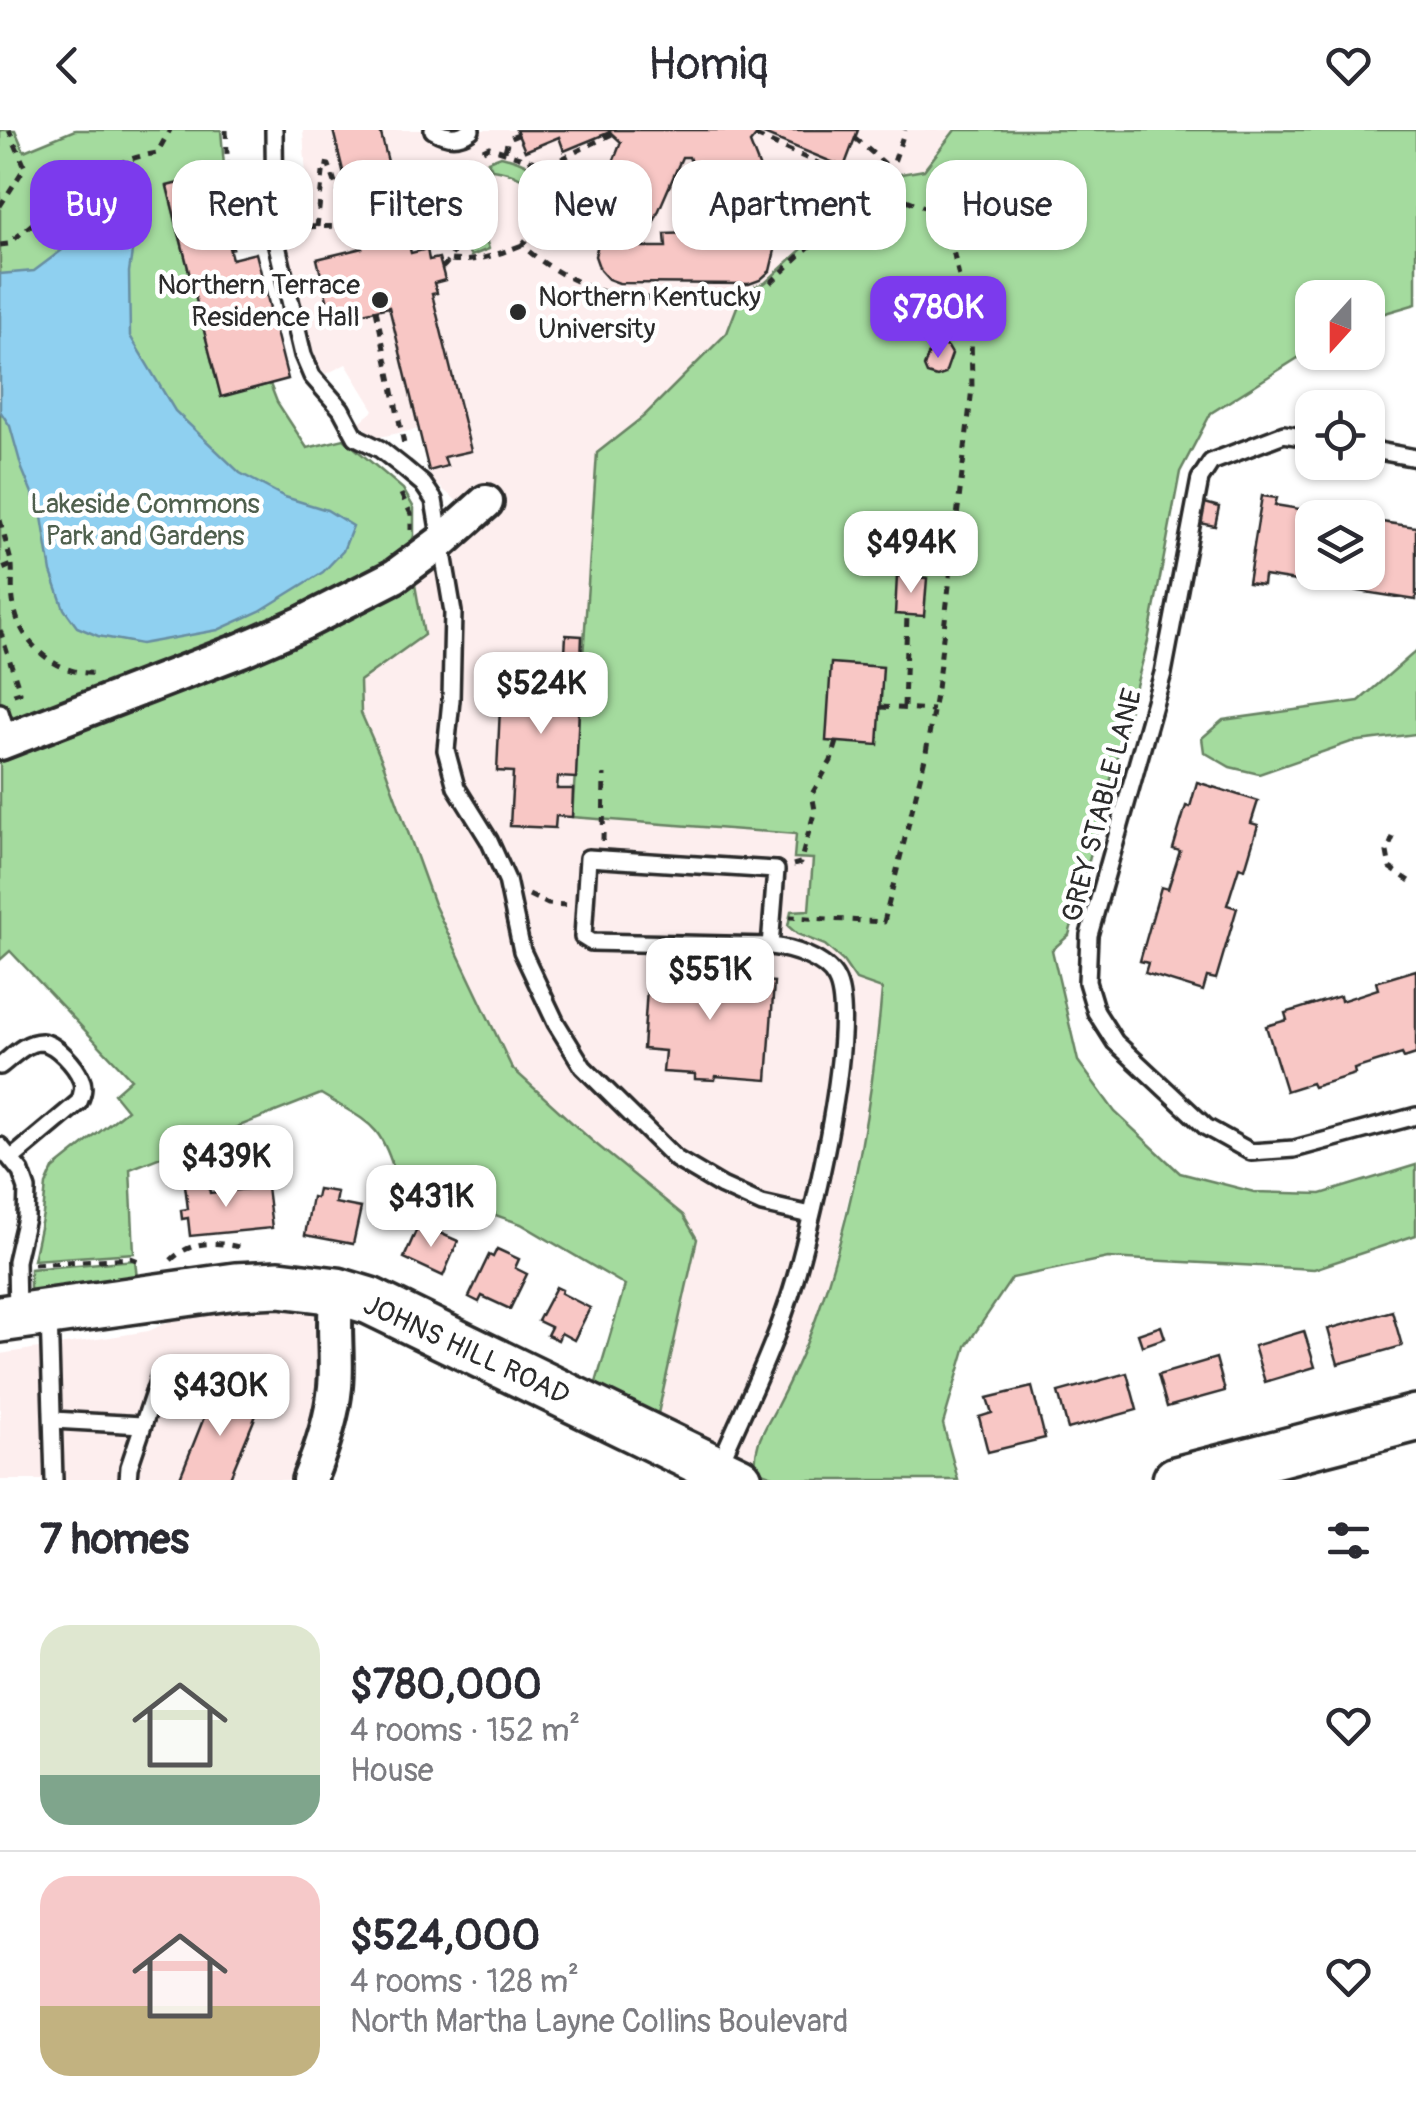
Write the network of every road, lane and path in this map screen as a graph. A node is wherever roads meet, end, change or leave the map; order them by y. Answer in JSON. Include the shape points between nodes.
{"nodes":[{"id":1,"x":10,"y":130,"type":"edge"},
{"id":2,"x":170,"y":130,"type":"edge"},
{"id":3,"x":226,"y":130,"type":"edge"},
{"id":4,"x":274,"y":130,"type":"edge"},
{"id":5,"x":433,"y":130,"type":"edge"},
{"id":6,"x":471,"y":130,"type":"edge"},
{"id":7,"x":509,"y":130,"type":"edge"},
{"id":8,"x":905,"y":130,"type":"edge"},
{"id":9,"x":612,"y":134,"type":"dead end"},
{"id":10,"x":518,"y":135,"type":"dead end"},
{"id":11,"x":756,"y":136,"type":"dead end"},
{"id":12,"x":855,"y":138,"type":"dead end"},
{"id":13,"x":508,"y":139,"type":"junction"},
{"id":14,"x":505,"y":151,"type":"junction"},
{"id":15,"x":274,"y":160,"type":"edge"},
{"id":16,"x":530,"y":160,"type":"edge"},
{"id":17,"x":559,"y":160,"type":"edge"},
{"id":18,"x":810,"y":160,"type":"edge"},
{"id":19,"x":880,"y":160,"type":"edge"},
{"id":20,"x":894,"y":160,"type":"edge"},
{"id":21,"x":333,"y":179,"type":"edge"},
{"id":22,"x":906,"y":200,"type":"edge"},
{"id":23,"x":0,"y":206,"type":"edge"},
{"id":24,"x":333,"y":226,"type":"edge"},
{"id":25,"x":313,"y":227,"type":"edge"},
{"id":26,"x":317,"y":227,"type":"junction"},
{"id":27,"x":0,"y":245,"type":"edge"},
{"id":28,"x":518,"y":247,"type":"edge"},
{"id":29,"x":279,"y":250,"type":"edge"},
{"id":30,"x":527,"y":250,"type":"edge"},
{"id":31,"x":805,"y":250,"type":"edge"},
{"id":32,"x":234,"y":258,"type":"dead end"},
{"id":33,"x":451,"y":260,"type":"junction"},
{"id":34,"x":442,"y":268,"type":"dead end"},
{"id":35,"x":376,"y":310,"type":"dead end"},
{"id":36,"x":1295,"y":436,"type":"edge"},
{"id":37,"x":1385,"y":452,"type":"edge"},
{"id":38,"x":1416,"y":458,"type":"edge"},
{"id":39,"x":404,"y":468,"type":"junction"},
{"id":40,"x":400,"y":491,"type":"dead end"},
{"id":41,"x":486,"y":502,"type":"dead end"},
{"id":42,"x":0,"y":520,"type":"edge"},
{"id":43,"x":426,"y":539,"type":"junction"},
{"id":44,"x":12,"y":565,"type":"junction"},
{"id":45,"x":0,"y":570,"type":"edge"},
{"id":46,"x":907,"y":615,"type":"dead end"},
{"id":47,"x":0,"y":630,"type":"edge"},
{"id":48,"x":106,"y":672,"type":"dead end"},
{"id":49,"x":0,"y":698,"type":"edge"},
{"id":50,"x":881,"y":707,"type":"dead end"},
{"id":51,"x":904,"y":708,"type":"junction"},
{"id":52,"x":933,"y":710,"type":"junction"},
{"id":53,"x":3,"y":732,"type":"edge"},
{"id":54,"x":837,"y":742,"type":"dead end"},
{"id":55,"x":604,"y":774,"type":"dead end"},
{"id":56,"x":1393,"y":837,"type":"dead end"},
{"id":57,"x":602,"y":859,"type":"junction"},
{"id":58,"x":776,"y":870,"type":"junction"},
{"id":59,"x":508,"y":886,"type":"junction"},
{"id":60,"x":1416,"y":886,"type":"edge"},
{"id":61,"x":585,"y":907,"type":"junction"},
{"id":62,"x":772,"y":918,"type":"junction"},
{"id":63,"x":770,"y":946,"type":"junction"},
{"id":64,"x":0,"y":1066,"type":"edge"},
{"id":65,"x":1416,"y":1116,"type":"edge"},
{"id":66,"x":5,"y":1152,"type":"edge"},
{"id":67,"x":811,"y":1216,"type":"junction"},
{"id":68,"x":244,"y":1248,"type":"dead end"},
{"id":69,"x":16,"y":1260,"type":"junction"},
{"id":70,"x":338,"y":1291,"type":"junction"},
{"id":71,"x":22,"y":1316,"type":"edge"},
{"id":72,"x":229,"y":1368,"type":"dead end"},
{"id":73,"x":1416,"y":1418,"type":"edge"},
{"id":74,"x":52,"y":1420,"type":"junction"},
{"id":75,"x":142,"y":1425,"type":"junction"},
{"id":76,"x":723,"y":1476,"type":"edge"},
{"id":77,"x":54,"y":1480,"type":"edge"},
{"id":78,"x":128,"y":1480,"type":"edge"},
{"id":79,"x":309,"y":1480,"type":"edge"},
{"id":80,"x":1176,"y":1480,"type":"edge"}],
"edges":[{"from":1,"to":23,"type":"path","via":[[25,168]]},
{"from":2,"to":27,"type":"path","via":[[158,153],[110,165]]},
{"from":3,"to":32,"type":"path"},
{"from":4,"to":15,"type":"lane"},
{"from":5,"to":6,"type":"lane","via":[[444,136]]},
{"from":7,"to":13,"type":"path"},
{"from":8,"to":20,"type":"path"},
{"from":9,"to":17,"type":"path"},
{"from":10,"to":13,"type":"path"},
{"from":11,"to":18,"type":"path"},
{"from":12,"to":19,"type":"path"},
{"from":13,"to":14,"type":"path"},
{"from":14,"to":16,"type":"path"},
{"from":14,"to":33,"type":"path","via":[[489,147],[466,157],[456,186]]},
{"from":21,"to":26,"type":"path","via":[[324,164]]},
{"from":22,"to":52,"type":"path","via":[[945,215],[970,330],[972,388]]},
{"from":24,"to":26,"type":"path"},
{"from":25,"to":26,"type":"path"},
{"from":28,"to":33,"type":"path","via":[[488,258]]},
{"from":29,"to":39,"type":"lane","via":[[312,376],[356,437]]},
{"from":30,"to":31,"type":"path","via":[[616,295],[698,299],[764,288]]},
{"from":33,"to":34,"type":"path"},
{"from":35,"to":39,"type":"path"},
{"from":36,"to":65,"type":"lane","name":"GREY STABLE LANE","via":[[1284,434],[1212,462],[1200,479],[1163,673],[1089,935],[1087,982],[1115,1042],[1206,1126],[1251,1152],[1294,1149]]},
{"from":37,"to":38,"type":"lane"},
{"from":39,"to":43,"type":"lane","via":[[434,500]]},
{"from":40,"to":43,"type":"path"},
{"from":41,"to":43,"type":"street"},
{"from":42,"to":44,"type":"path"},
{"from":43,"to":53,"type":"street","via":[[395,576],[303,623]]},
{"from":43,"to":59,"type":"lane","via":[[453,612],[446,750],[456,787]]},
{"from":44,"to":45,"type":"path"},
{"from":44,"to":48,"type":"path","via":[[14,609],[32,645],[55,665]]},
{"from":46,"to":51,"type":"path"},
{"from":47,"to":49,"type":"path","via":[[20,692]]},
{"from":50,"to":51,"type":"path"},
{"from":51,"to":52,"type":"path"},
{"from":52,"to":62,"type":"path","via":[[884,922]]},
{"from":54,"to":58,"type":"path","via":[[812,794],[815,810],[800,863]]},
{"from":55,"to":57,"type":"path"},
{"from":56,"to":60,"type":"path","via":[[1390,868]]},
{"from":57,"to":58,"type":"lane"},
{"from":57,"to":61,"type":"lane","via":[[588,858]]},
{"from":58,"to":62,"type":"lane"},
{"from":59,"to":61,"type":"path","via":[[548,904]]},
{"from":59,"to":67,"type":"lane","via":[[522,951],[582,1068],[676,1159],[762,1204]]},
{"from":61,"to":63,"type":"lane","via":[[584,937],[591,942]]},
{"from":62,"to":63,"type":"lane"},
{"from":63,"to":67,"type":"lane","via":[[826,969],[836,977],[844,1003],[840,1073]]},
{"from":64,"to":66,"type":"lane","via":[[41,1042],[55,1047],[81,1078],[83,1091],[79,1102]]},
{"from":66,"to":69,"type":"lane","via":[[21,1172],[28,1201]]},
{"from":67,"to":76,"type":"lane","via":[[788,1302]]},
{"from":68,"to":69,"type":"path","via":[[218,1242],[186,1246],[153,1265],[132,1258]]},
{"from":69,"to":71,"type":"lane"},
{"from":70,"to":71,"type":"street","name":"JOHNS HILL ROAD","via":[[236,1286]]},
{"from":70,"to":76,"type":"street","name":"JOHNS HILL ROAD"},
{"from":70,"to":79,"type":"street","via":[[335,1388]]},
{"from":71,"to":74,"type":"lane"},
{"from":72,"to":75,"type":"lane","via":[[160,1375]]},
{"from":73,"to":80,"type":"street"},
{"from":74,"to":75,"type":"lane"},
{"from":74,"to":77,"type":"lane"},
{"from":75,"to":78,"type":"lane"}]}
